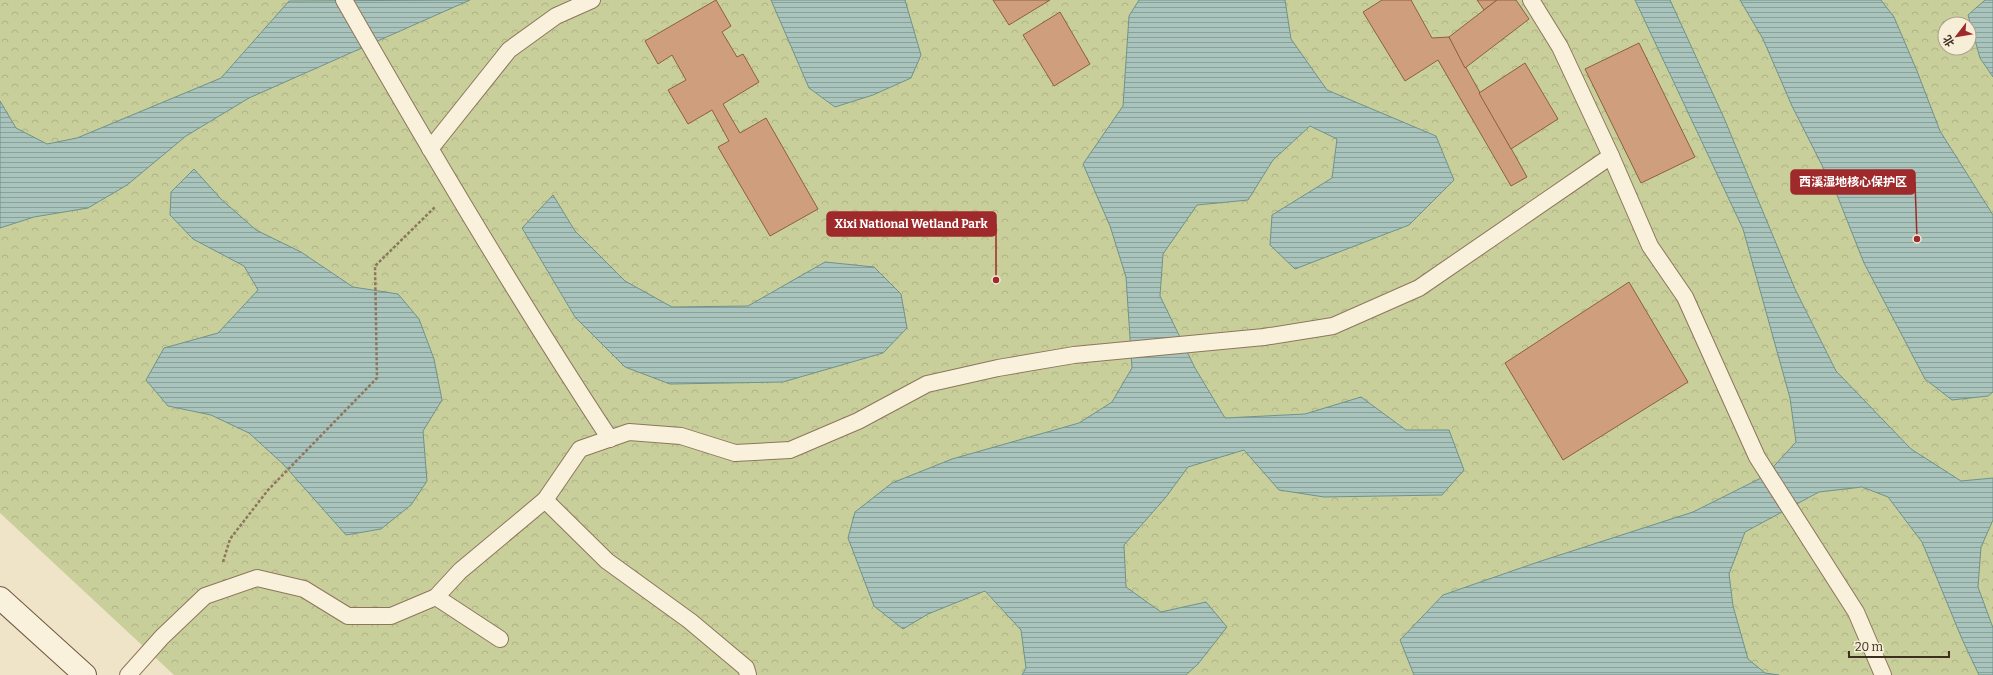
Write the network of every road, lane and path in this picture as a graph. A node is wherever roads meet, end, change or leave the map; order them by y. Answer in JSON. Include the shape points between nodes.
{"nodes":[{"id":1,"x":344,"y":0,"type":"edge"},
{"id":2,"x":592,"y":0,"type":"edge"},
{"id":3,"x":1531,"y":0,"type":"edge"},
{"id":4,"x":430,"y":149,"type":"junction"},
{"id":5,"x":1611,"y":156,"type":"junction"},
{"id":6,"x":452,"y":186,"type":"junction"},
{"id":7,"x":610,"y":439,"type":"junction"},
{"id":8,"x":545,"y":500,"type":"junction"},
{"id":9,"x":214,"y":593,"type":"junction"},
{"id":10,"x":0,"y":598,"type":"edge"},
{"id":11,"x":436,"y":598,"type":"junction"},
{"id":12,"x":500,"y":639,"type":"dead end"},
{"id":13,"x":85,"y":675,"type":"edge"},
{"id":14,"x":128,"y":675,"type":"edge"},
{"id":15,"x":748,"y":675,"type":"edge"},
{"id":16,"x":1883,"y":675,"type":"edge"}],
"edges":[{"from":1,"to":4,"type":"lane"},
{"from":2,"to":4,"type":"lane","via":[[556,16],[509,50]]},
{"from":3,"to":5,"type":"lane","via":[[1560,47]]},
{"from":4,"to":6,"type":"lane"},
{"from":5,"to":7,"type":"lane","via":[[1412,291],[1333,326],[1264,337],[1074,355],[927,384],[858,422],[790,450],[735,453],[681,436],[629,432]]},
{"from":5,"to":16,"type":"lane","via":[[1650,246],[1685,297],[1757,457],[1856,612]]},
{"from":6,"to":7,"type":"lane","via":[[563,368]]},
{"from":6,"to":9,"type":"path","via":[[425,218],[375,266],[377,378],[268,490],[230,539]]},
{"from":7,"to":8,"type":"lane","via":[[580,450]]},
{"from":8,"to":11,"type":"lane","via":[[460,571]]},
{"from":8,"to":15,"type":"lane","via":[[606,561],[690,621],[746,668]]},
{"from":9,"to":11,"type":"lane","via":[[257,578],[304,590],[348,616],[391,616]]},
{"from":9,"to":14,"type":"lane","via":[[205,596],[167,632]]},
{"from":10,"to":13,"type":"main road"},
{"from":11,"to":12,"type":"lane"}]}
